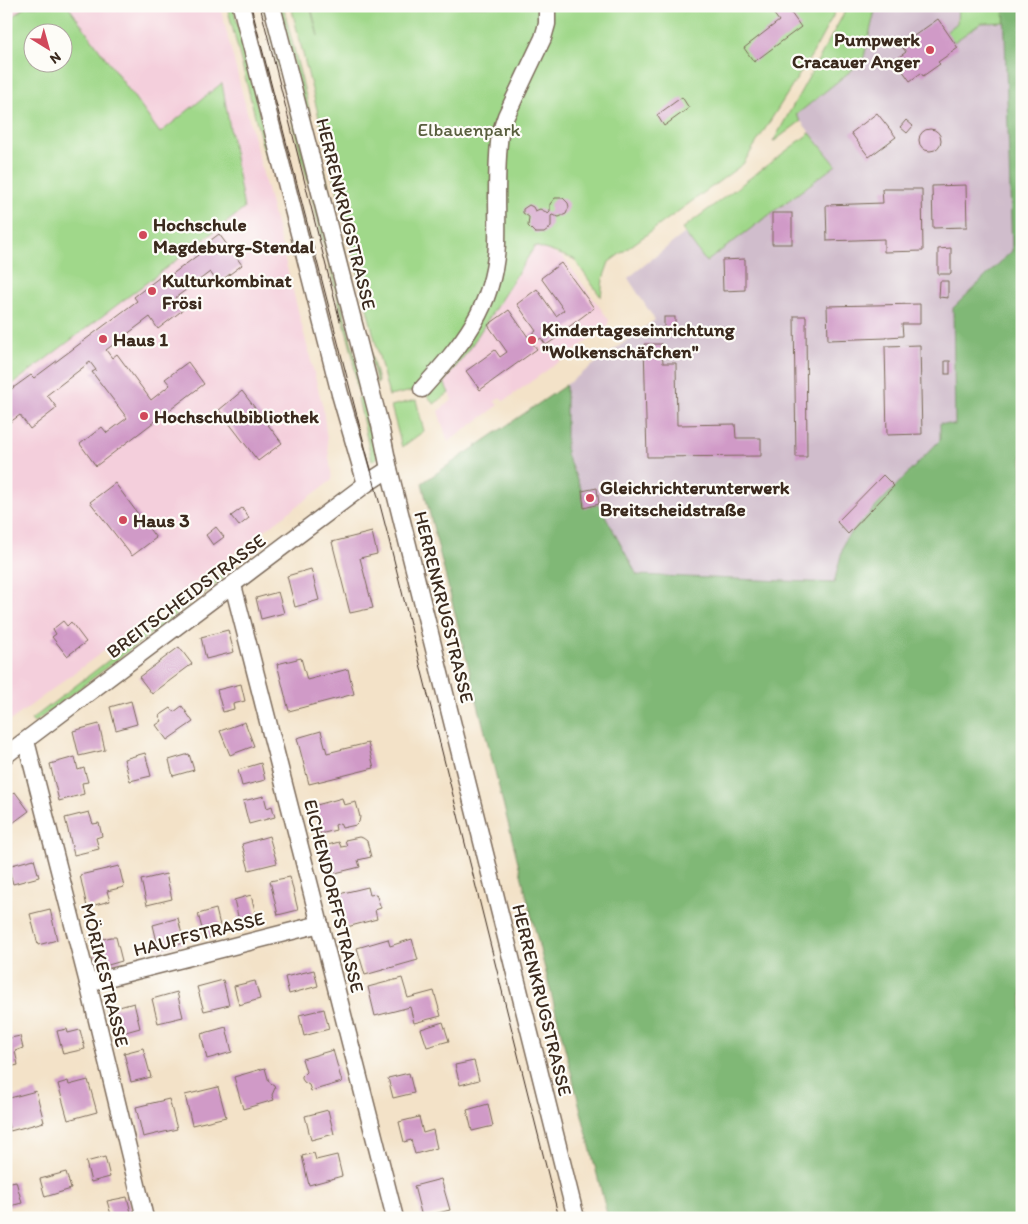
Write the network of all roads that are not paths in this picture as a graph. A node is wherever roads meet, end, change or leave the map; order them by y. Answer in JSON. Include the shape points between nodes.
{"nodes":[{"id":1,"x":241,"y":6,"type":"edge"},
{"id":2,"x":272,"y":6,"type":"edge"},
{"id":3,"x":546,"y":6,"type":"edge"},
{"id":4,"x":422,"y":389,"type":"dead end"},
{"id":5,"x":389,"y":469,"type":"junction"},
{"id":6,"x":366,"y":484,"type":"junction"},
{"id":7,"x":233,"y":585,"type":"junction"},
{"id":8,"x":26,"y":741,"type":"junction"},
{"id":9,"x":6,"y":756,"type":"edge"},
{"id":10,"x":320,"y":924,"type":"junction"},
{"id":11,"x":88,"y":984,"type":"junction"},
{"id":12,"x":144,"y":1218,"type":"edge"},
{"id":13,"x":395,"y":1218,"type":"edge"},
{"id":14,"x":576,"y":1218,"type":"edge"}],
"edges":[{"from":1,"to":6,"type":"street"},
{"from":2,"to":5,"type":"street","name":"HERRENKRUGSTRASSE"},
{"from":3,"to":4,"type":"street","via":[[547,24],[543,38],[500,134],[496,255],[489,290],[466,336]]},
{"from":5,"to":6,"type":"street","name":"BREITSCHEIDSTRASSE"},
{"from":5,"to":14,"type":"street","name":"HERRENKRUGSTRASSE"},
{"from":6,"to":7,"type":"street","name":"BREITSCHEIDSTRASSE"},
{"from":7,"to":8,"type":"street","name":"BREITSCHEIDSTRASSE"},
{"from":7,"to":10,"type":"street","name":"EICHENDORFFSTRASSE"},
{"from":8,"to":9,"type":"street","name":"BREITSCHEIDSTRASSE"},
{"from":8,"to":11,"type":"street","name":"MÖRIKESTRASSE"},
{"from":10,"to":11,"type":"street","name":"HAUFFSTRASSE"},
{"from":10,"to":13,"type":"street","name":"EICHENDORFFSTRASSE"},
{"from":11,"to":12,"type":"street","name":"MÖRIKESTRASSE"}]}
